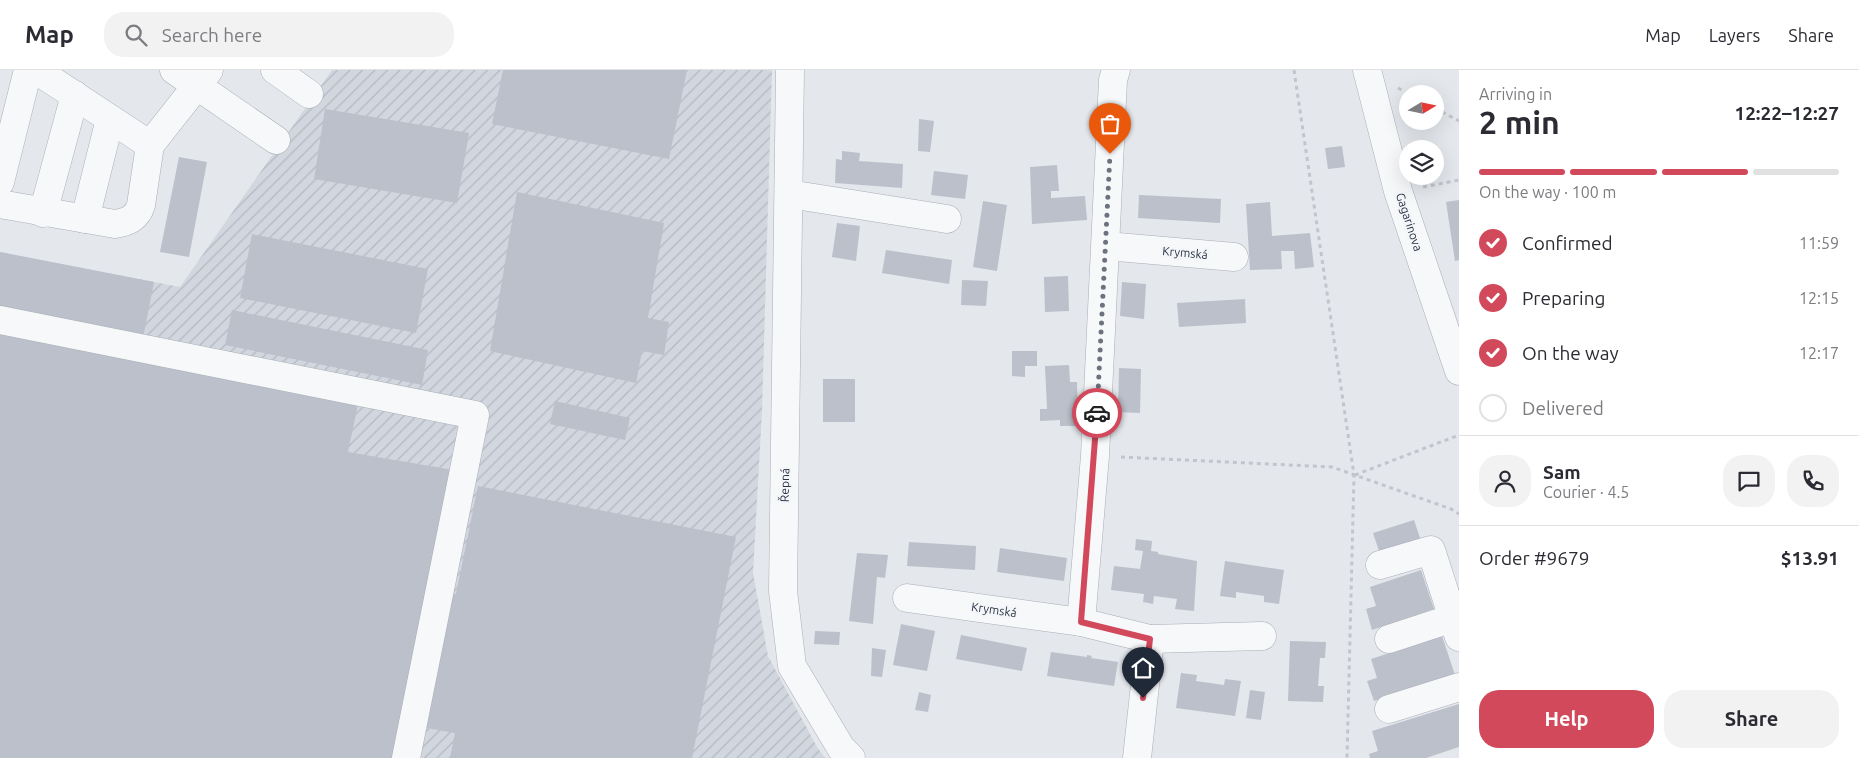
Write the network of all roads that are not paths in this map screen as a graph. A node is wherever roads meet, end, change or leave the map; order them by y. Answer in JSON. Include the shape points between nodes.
{"nodes":[{"id":1,"x":28,"y":70,"type":"edge"},
{"id":2,"x":36,"y":70,"type":"edge"},
{"id":3,"x":174,"y":70,"type":"edge"},
{"id":4,"x":275,"y":70,"type":"edge"},
{"id":5,"x":790,"y":70,"type":"edge"},
{"id":6,"x":1116,"y":70,"type":"edge"},
{"id":7,"x":1367,"y":70,"type":"edge"},
{"id":8,"x":203,"y":78,"type":"edge"},
{"id":9,"x":309,"y":94,"type":"dead end"},
{"id":10,"x":74,"y":95,"type":"junction"},
{"id":11,"x":110,"y":118,"type":"junction"},
{"id":12,"x":276,"y":140,"type":"dead end"},
{"id":13,"x":150,"y":145,"type":"junction"},
{"id":14,"x":0,"y":182,"type":"edge"},
{"id":15,"x":789,"y":194,"type":"junction"},
{"id":16,"x":0,"y":204,"type":"edge"},
{"id":17,"x":43,"y":213,"type":"junction"},
{"id":18,"x":84,"y":219,"type":"junction"},
{"id":19,"x":947,"y":219,"type":"dead end"},
{"id":20,"x":1106,"y":246,"type":"junction"},
{"id":21,"x":1234,"y":258,"type":"dead end"},
{"id":22,"x":0,"y":320,"type":"edge"},
{"id":23,"x":1459,"y":371,"type":"edge"},
{"id":24,"x":1380,"y":565,"type":"dead end"},
{"id":25,"x":907,"y":598,"type":"dead end"},
{"id":26,"x":1081,"y":622,"type":"junction"},
{"id":27,"x":1456,"y":628,"type":"edge"},
{"id":28,"x":1262,"y":636,"type":"dead end"},
{"id":29,"x":1150,"y":639,"type":"junction"},
{"id":30,"x":1389,"y":639,"type":"dead end"},
{"id":31,"x":1459,"y":687,"type":"edge"},
{"id":32,"x":1389,"y":709,"type":"dead end"},
{"id":33,"x":406,"y":758,"type":"edge"},
{"id":34,"x":851,"y":758,"type":"edge"},
{"id":35,"x":1137,"y":758,"type":"edge"}],
"edges":[{"from":1,"to":14,"type":"street"},
{"from":2,"to":10,"type":"street"},
{"from":3,"to":8,"type":"street"},
{"from":4,"to":9,"type":"street"},
{"from":5,"to":15,"type":"street","name":"Řepná"},
{"from":6,"to":20,"type":"street"},
{"from":7,"to":23,"type":"street","name":"Gagarinova","via":[[1398,191]]},
{"from":8,"to":12,"type":"street"},
{"from":8,"to":13,"type":"street"},
{"from":10,"to":11,"type":"street"},
{"from":10,"to":17,"type":"street"},
{"from":11,"to":13,"type":"street"},
{"from":11,"to":18,"type":"street"},
{"from":13,"to":18,"type":"street","via":[[139,214],[115,224]]},
{"from":15,"to":19,"type":"street"},
{"from":15,"to":34,"type":"street","name":"Řepná","via":[[783,591],[792,666],[841,748]]},
{"from":16,"to":17,"type":"street"},
{"from":17,"to":18,"type":"street"},
{"from":20,"to":21,"type":"street","name":"Krymská"},
{"from":20,"to":26,"type":"street","via":[[1095,456]]},
{"from":22,"to":33,"type":"street","via":[[475,415]]},
{"from":24,"to":27,"type":"street","via":[[1431,550]]},
{"from":25,"to":26,"type":"street","name":"Krymská"},
{"from":26,"to":29,"type":"street","name":"Krymská"},
{"from":27,"to":30,"type":"street"},
{"from":28,"to":29,"type":"street","name":"Krymská"},
{"from":29,"to":35,"type":"street"},
{"from":31,"to":32,"type":"street"}]}
